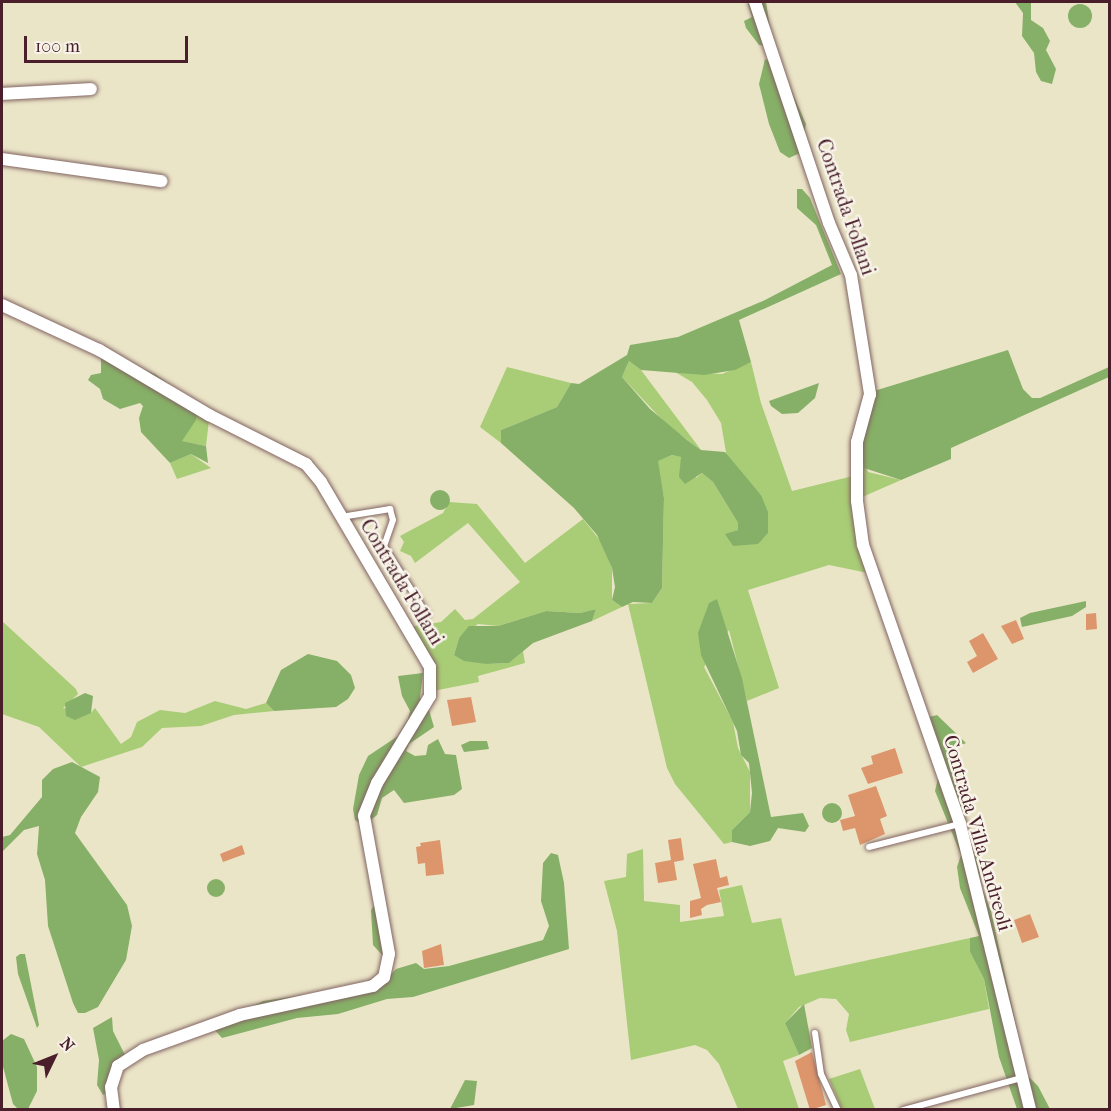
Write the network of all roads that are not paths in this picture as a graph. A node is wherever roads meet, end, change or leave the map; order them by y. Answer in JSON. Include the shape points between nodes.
{"nodes":[{"id":1,"x":755,"y":2,"type":"edge"},
{"id":2,"x":92,"y":89,"type":"dead end"},
{"id":3,"x":2,"y":94,"type":"edge"},
{"id":4,"x":2,"y":159,"type":"edge"},
{"id":5,"x":161,"y":181,"type":"dead end"},
{"id":6,"x":2,"y":305,"type":"edge"},
{"id":7,"x":341,"y":517,"type":"junction"},
{"id":8,"x":883,"y":607,"type":"joint"},
{"id":9,"x":427,"y":615,"type":"dead end"},
{"id":10,"x":960,"y":824,"type":"junction"},
{"id":11,"x":869,"y":848,"type":"dead end"},
{"id":12,"x":814,"y":1033,"type":"dead end"},
{"id":13,"x":1022,"y":1078,"type":"junction"},
{"id":14,"x":114,"y":1110,"type":"edge"},
{"id":15,"x":838,"y":1110,"type":"edge"},
{"id":16,"x":903,"y":1110,"type":"edge"},
{"id":17,"x":1030,"y":1110,"type":"edge"}],
"edges":[{"from":1,"to":8,"type":"street","name":"Contrada Follani","via":[[829,223],[851,275],[870,394],[856,442],[857,501],[863,545]]},
{"from":2,"to":3,"type":"street"},
{"from":4,"to":5,"type":"street"},
{"from":6,"to":7,"type":"street","name":"Contrada Follani","via":[[99,350],[209,415],[300,460],[321,482]]},
{"from":7,"to":9,"type":"lane","via":[[390,509],[393,520],[384,546]]},
{"from":7,"to":14,"type":"street","name":"Contrada Follani","via":[[430,668],[430,696],[377,783],[364,816],[389,954],[384,977],[373,986],[240,1016],[143,1050],[118,1066],[111,1087]]},
{"from":8,"to":10,"type":"street","name":"Contrada Villa Andreoli","via":[[925,715]]},
{"from":10,"to":11,"type":"lane"},
{"from":10,"to":13,"type":"street","name":"Contrada Villa Andreoli"},
{"from":12,"to":15,"type":"lane","via":[[822,1074]]},
{"from":13,"to":16,"type":"lane"},
{"from":13,"to":17,"type":"street","name":"Contrada Villa Andreoli"}]}
